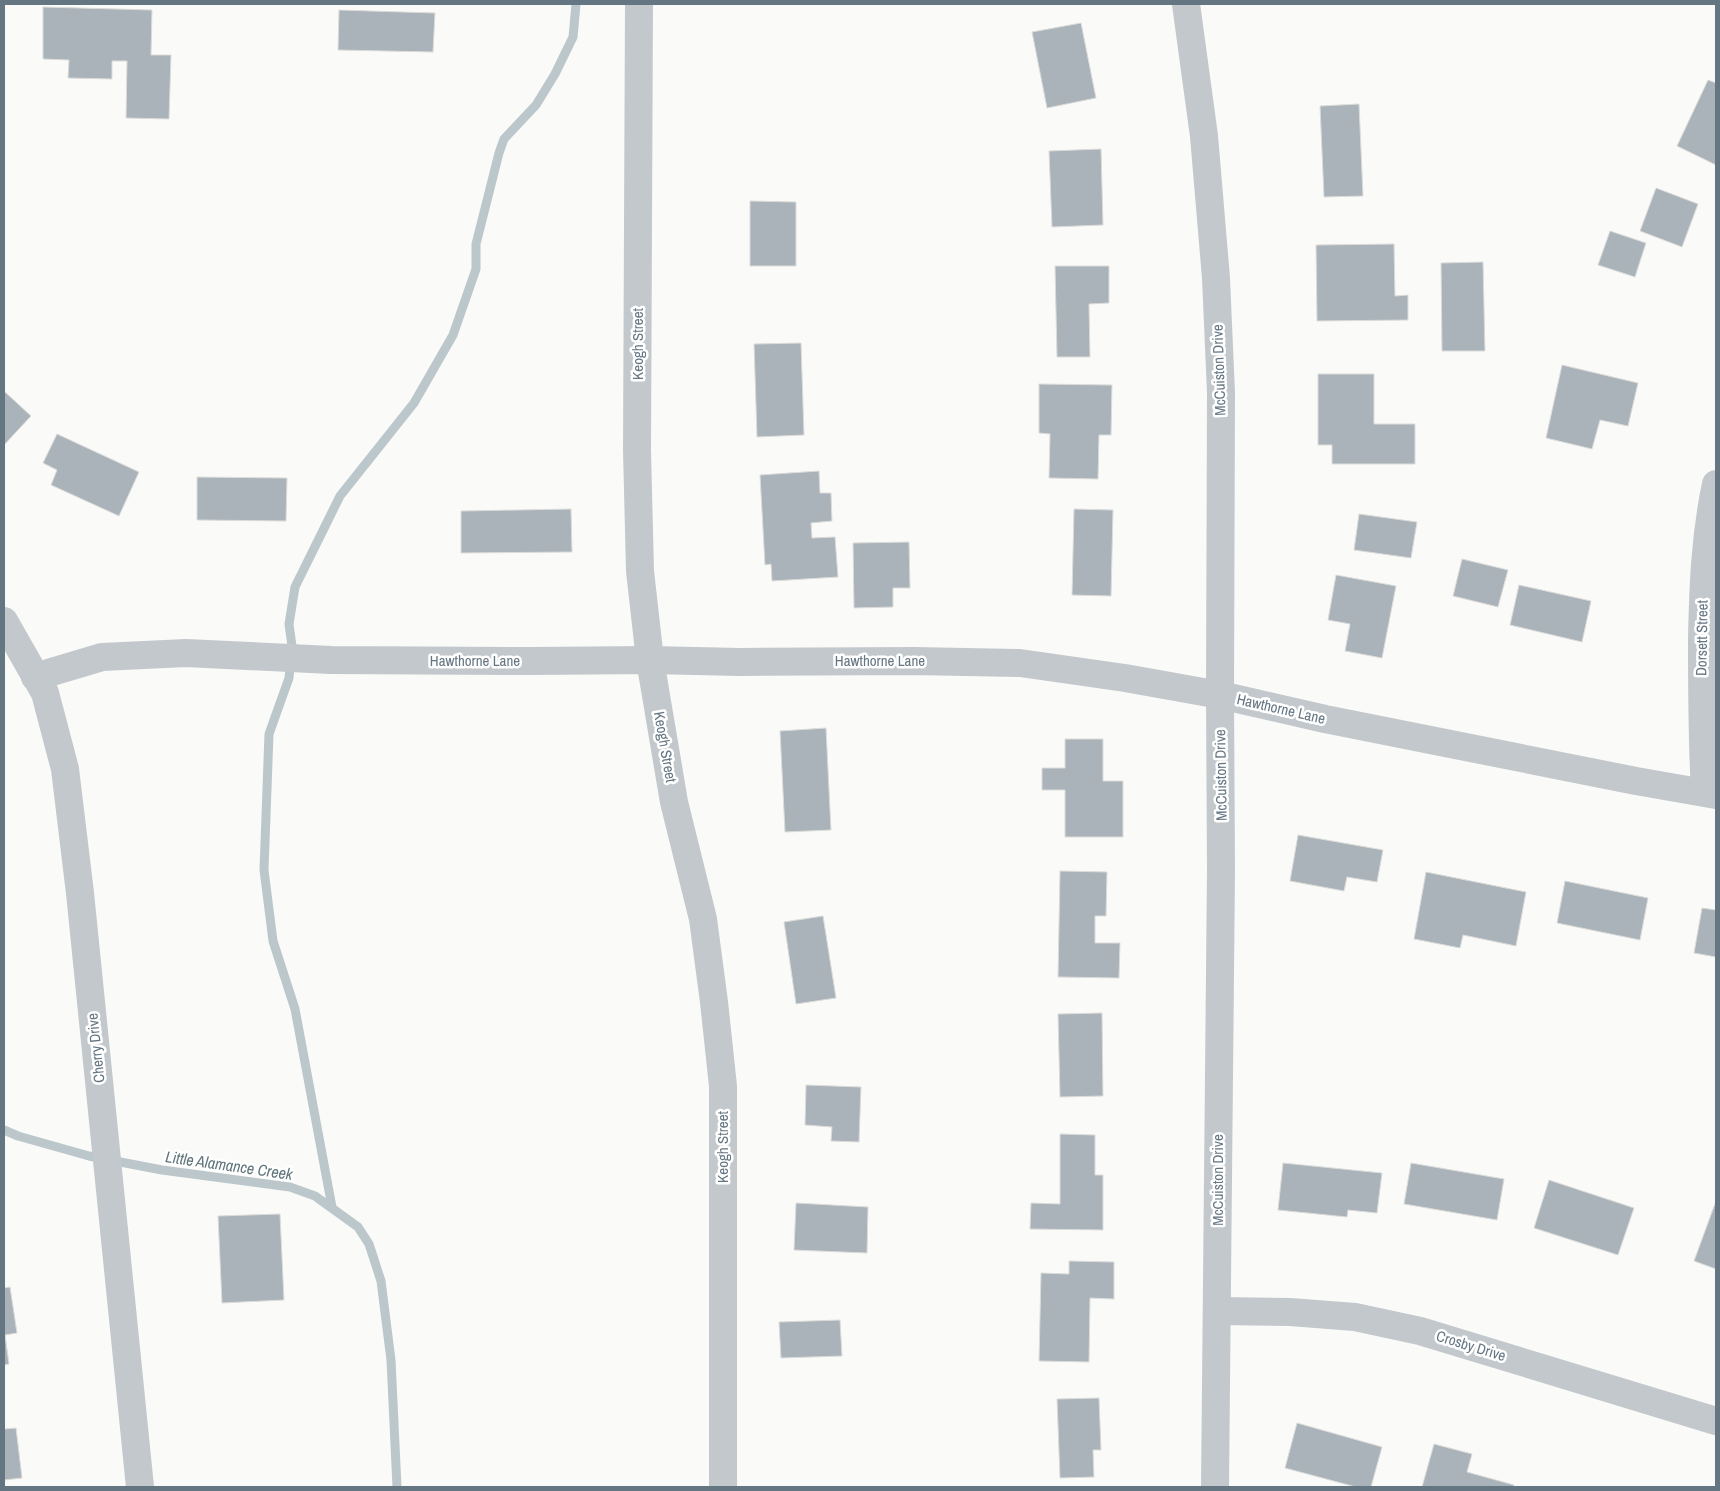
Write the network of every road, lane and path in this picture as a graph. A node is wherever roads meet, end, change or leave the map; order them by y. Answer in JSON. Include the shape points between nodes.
{"nodes":[{"id":1,"x":640,"y":4,"type":"edge"},
{"id":2,"x":1186,"y":4,"type":"edge"},
{"id":3,"x":1716,"y":484,"type":"edge"},
{"id":4,"x":4,"y":621,"type":"edge"},
{"id":5,"x":650,"y":660,"type":"junction"},
{"id":6,"x":35,"y":677,"type":"junction"},
{"id":7,"x":1220,"y":695,"type":"junction"},
{"id":8,"x":1711,"y":793,"type":"edge"},
{"id":9,"x":1218,"y":1311,"type":"junction"},
{"id":10,"x":1716,"y":1420,"type":"edge"},
{"id":11,"x":140,"y":1487,"type":"edge"},
{"id":12,"x":722,"y":1487,"type":"edge"},
{"id":13,"x":1215,"y":1487,"type":"edge"}],
"edges":[{"from":1,"to":5,"type":"street","name":"Keogh Street","via":[[637,450],[640,572]]},
{"from":2,"to":7,"type":"street","name":"McCuiston Drive","via":[[1204,136],[1216,278],[1221,393]]},
{"from":3,"to":8,"type":"street","name":"Dorsett Street","via":[[1703,577],[1701,726]]},
{"from":4,"to":6,"type":"street","name":"Cherry Drive"},
{"from":5,"to":6,"type":"street","name":"Hawthorne Lane","via":[[331,660],[186,653],[102,657]]},
{"from":5,"to":7,"type":"street","name":"Hawthorne Lane","via":[[1020,663]]},
{"from":5,"to":12,"type":"street","name":"Keogh Street","via":[[674,802],[703,919],[723,1086]]},
{"from":6,"to":11,"type":"street","name":"Cherry Drive","via":[[45,693],[65,769]]},
{"from":7,"to":8,"type":"street","name":"Hawthorne Lane","via":[[1325,719]]},
{"from":7,"to":9,"type":"street","name":"McCuiston Drive"},
{"from":9,"to":10,"type":"street","name":"Crosby Drive","via":[[1355,1317],[1420,1331]]},
{"from":9,"to":13,"type":"street","name":"McCuiston Drive"}]}
